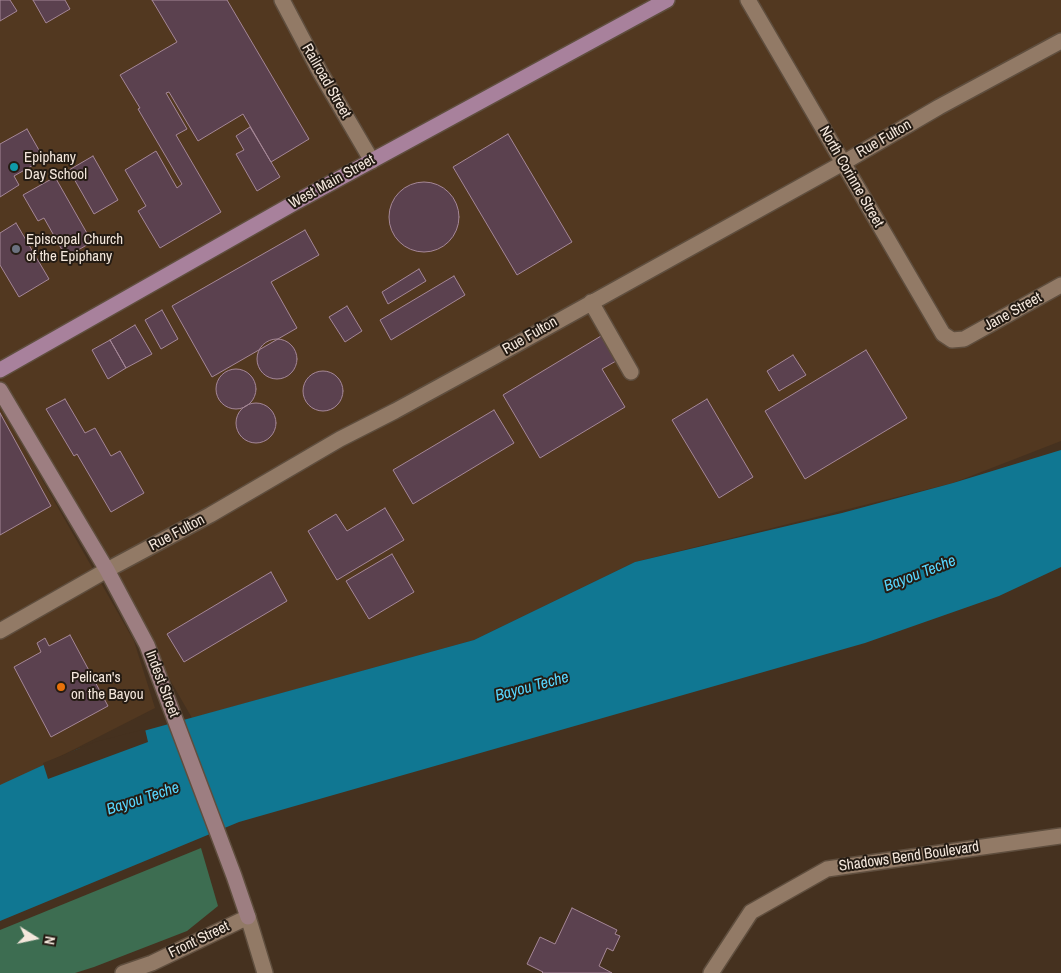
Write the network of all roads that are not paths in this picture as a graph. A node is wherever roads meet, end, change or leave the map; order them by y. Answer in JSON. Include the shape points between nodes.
{"nodes":[{"id":1,"x":282,"y":0,"type":"edge"},
{"id":2,"x":667,"y":0,"type":"edge"},
{"id":3,"x":748,"y":0,"type":"edge"},
{"id":4,"x":1061,"y":41,"type":"edge"},
{"id":5,"x":372,"y":161,"type":"junction"},
{"id":6,"x":843,"y":163,"type":"junction"},
{"id":7,"x":1061,"y":285,"type":"edge"},
{"id":8,"x":591,"y":302,"type":"junction"},
{"id":9,"x":964,"y":339,"type":"joint"},
{"id":10,"x":0,"y":370,"type":"edge"},
{"id":11,"x":631,"y":372,"type":"dead end"},
{"id":12,"x":0,"y":390,"type":"edge"},
{"id":13,"x":107,"y":570,"type":"junction"},
{"id":14,"x":0,"y":631,"type":"edge"},
{"id":15,"x":1061,"y":836,"type":"edge"},
{"id":16,"x":248,"y":917,"type":"junction"},
{"id":17,"x":123,"y":973,"type":"edge"},
{"id":18,"x":265,"y":973,"type":"edge"},
{"id":19,"x":711,"y":973,"type":"edge"}],
"edges":[{"from":1,"to":5,"type":"street","name":"Railroad Street"},
{"from":2,"to":5,"type":"main road","name":"West Main Street"},
{"from":3,"to":6,"type":"street","name":"North Corinne Street"},
{"from":4,"to":6,"type":"street","name":"Rue Fulton"},
{"from":5,"to":10,"type":"main road","name":"West Main Street"},
{"from":6,"to":8,"type":"street","name":"Rue Fulton"},
{"from":6,"to":9,"type":"street","name":"North Corinne Street","via":[[943,334],[952,340]]},
{"from":7,"to":9,"type":"street","name":"Jane Street"},
{"from":8,"to":11,"type":"street"},
{"from":8,"to":13,"type":"street","name":"Rue Fulton"},
{"from":12,"to":13,"type":"street","name":"Indest Street"},
{"from":13,"to":14,"type":"street","name":"Rue Fulton"},
{"from":13,"to":16,"type":"street","name":"Indest Street","via":[[147,645]]},
{"from":15,"to":19,"type":"street","name":"Shadows Bend Boulevard","via":[[827,869],[751,912]]},
{"from":16,"to":17,"type":"street","name":"Front Street","via":[[152,963]]},
{"from":16,"to":18,"type":"street","name":"Indest Street"}]}
